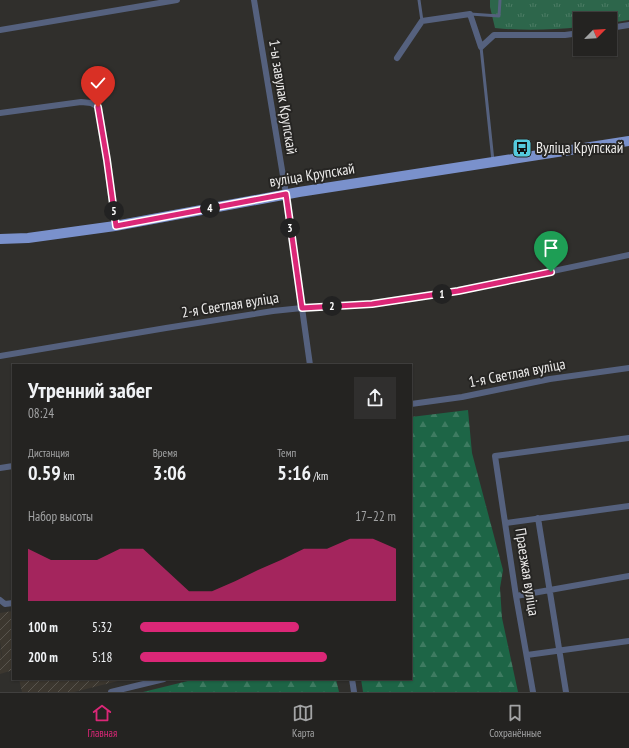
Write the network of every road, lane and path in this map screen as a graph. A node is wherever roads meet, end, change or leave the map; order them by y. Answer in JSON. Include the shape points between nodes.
{"nodes":[{"id":1,"x":177,"y":0,"type":"edge"},
{"id":2,"x":254,"y":0,"type":"edge"},
{"id":3,"x":419,"y":0,"type":"edge"},
{"id":4,"x":500,"y":0,"type":"edge"},
{"id":5,"x":470,"y":14,"type":"junction"},
{"id":6,"x":422,"y":20,"type":"junction"},
{"id":7,"x":629,"y":25,"type":"edge"},
{"id":8,"x":617,"y":27,"type":"edge"},
{"id":9,"x":0,"y":30,"type":"edge"},
{"id":10,"x":573,"y":34,"type":"edge"},
{"id":11,"x":480,"y":47,"type":"junction"},
{"id":12,"x":397,"y":58,"type":"dead end"},
{"id":13,"x":0,"y":113,"type":"edge"},
{"id":14,"x":629,"y":141,"type":"edge"},
{"id":15,"x":493,"y":162,"type":"junction"},
{"id":16,"x":286,"y":194,"type":"junction"},
{"id":17,"x":116,"y":226,"type":"junction"},
{"id":18,"x":0,"y":239,"type":"edge"},
{"id":19,"x":629,"y":255,"type":"edge"},
{"id":20,"x":302,"y":308,"type":"junction"},
{"id":21,"x":0,"y":356,"type":"edge"},
{"id":22,"x":310,"y":364,"type":"edge"},
{"id":23,"x":629,"y":368,"type":"edge"},
{"id":24,"x":412,"y":404,"type":"edge"},
{"id":25,"x":629,"y":438,"type":"edge"},
{"id":26,"x":12,"y":466,"type":"edge"},
{"id":27,"x":0,"y":468,"type":"edge"},
{"id":28,"x":629,"y":506,"type":"edge"},
{"id":29,"x":538,"y":518,"type":"junction"},
{"id":30,"x":506,"y":523,"type":"junction"},
{"id":31,"x":629,"y":576,"type":"edge"},
{"id":32,"x":549,"y":590,"type":"junction"},
{"id":33,"x":516,"y":596,"type":"junction"},
{"id":34,"x":0,"y":600,"type":"edge"},
{"id":35,"x":12,"y":603,"type":"edge"},
{"id":36,"x":629,"y":641,"type":"edge"},
{"id":37,"x":559,"y":651,"type":"junction"},
{"id":38,"x":527,"y":655,"type":"junction"},
{"id":39,"x":160,"y":680,"type":"edge"},
{"id":40,"x":352,"y":680,"type":"edge"},
{"id":41,"x":111,"y":692,"type":"edge"},
{"id":42,"x":354,"y":692,"type":"edge"},
{"id":43,"x":533,"y":692,"type":"edge"},
{"id":44,"x":566,"y":692,"type":"edge"}],
"edges":[{"from":1,"to":9,"type":"street"},
{"from":2,"to":16,"type":"street","name":"1-ы завулак Крупскай"},
{"from":3,"to":6,"type":"lane"},
{"from":4,"to":5,"type":"lane","via":[[500,16]]},
{"from":5,"to":6,"type":"street"},
{"from":5,"to":11,"type":"street"},
{"from":6,"to":12,"type":"street"},
{"from":7,"to":8,"type":"street"},
{"from":10,"to":11,"type":"street","via":[[494,35]]},
{"from":11,"to":15,"type":"lane"},
{"from":13,"to":17,"type":"street","via":[[81,102],[98,107]]},
{"from":14,"to":15,"type":"main road","name":"вуліца Крупскай"},
{"from":15,"to":16,"type":"main road","name":"вуліца Крупскай"},
{"from":16,"to":17,"type":"main road","name":"вуліца Крупскай"},
{"from":16,"to":20,"type":"street","name":"1-ы завулак Крупскай"},
{"from":17,"to":18,"type":"main road","name":"вуліца Крупскай","via":[[28,238]]},
{"from":19,"to":20,"type":"street","name":"2-я Светлая вуліца","via":[[458,291],[372,304]]},
{"from":20,"to":21,"type":"street","name":"2-я Светлая вуліца"},
{"from":20,"to":22,"type":"street","name":"1-ы завулак Крупскай"},
{"from":23,"to":24,"type":"street","name":"1-я Светлая вуліца","via":[[550,379],[462,397]]},
{"from":25,"to":30,"type":"street","name":"Праезжая вуліца","via":[[495,456]]},
{"from":26,"to":27,"type":"street"},
{"from":28,"to":29,"type":"street"},
{"from":29,"to":30,"type":"street"},
{"from":29,"to":32,"type":"street","name":"Праезжая вуліца"},
{"from":30,"to":33,"type":"street","name":"Праезжая вуліца"},
{"from":31,"to":32,"type":"street"},
{"from":32,"to":33,"type":"street"},
{"from":32,"to":37,"type":"street","name":"Праезжая вуліца"},
{"from":33,"to":38,"type":"street","name":"Праезжая вуліца"},
{"from":34,"to":35,"type":"street","via":[[4,604]]},
{"from":36,"to":37,"type":"street"},
{"from":37,"to":38,"type":"street"},
{"from":37,"to":44,"type":"street","name":"Праезжая вуліца"},
{"from":38,"to":43,"type":"street","name":"Праезжая вуліца"},
{"from":39,"to":41,"type":"street"},
{"from":40,"to":42,"type":"street"}]}
